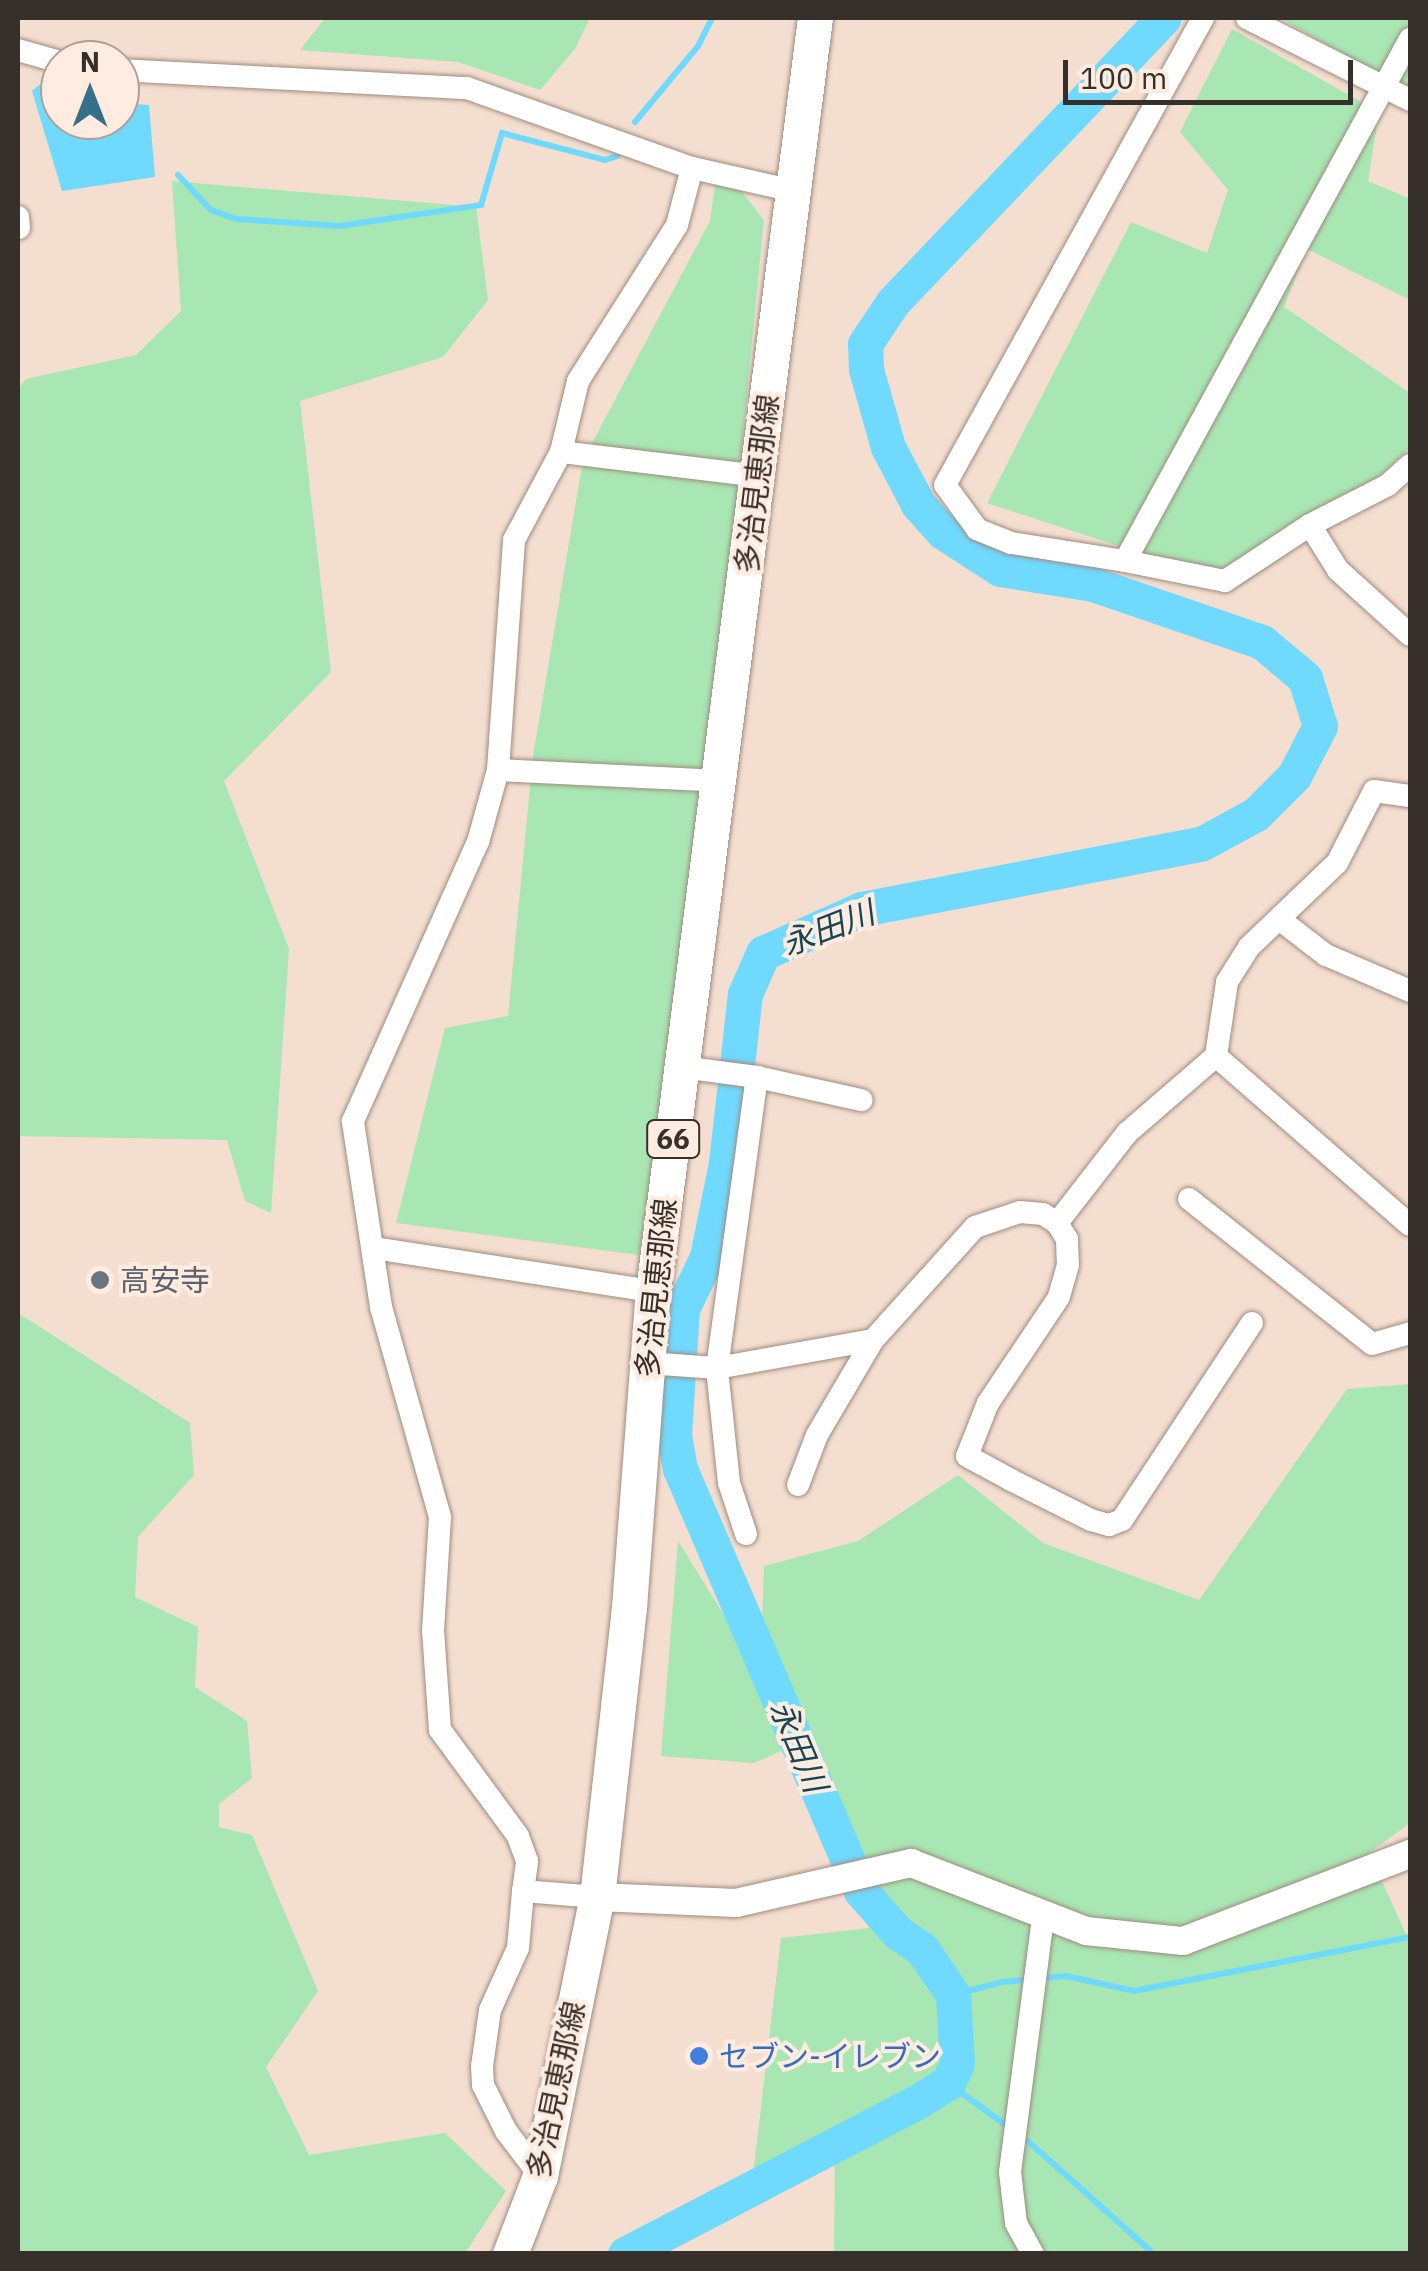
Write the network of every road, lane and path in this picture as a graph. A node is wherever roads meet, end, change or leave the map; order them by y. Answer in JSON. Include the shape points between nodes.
{"nodes":[{"id":1,"x":815,"y":18,"type":"edge"},
{"id":2,"x":1203,"y":18,"type":"edge"},
{"id":3,"x":1247,"y":18,"type":"edge"},
{"id":4,"x":1410,"y":39,"type":"edge"},
{"id":5,"x":140,"y":71,"type":"edge"},
{"id":6,"x":1385,"y":86,"type":"junction"},
{"id":7,"x":1410,"y":100,"type":"edge"},
{"id":8,"x":692,"y":168,"type":"junction"},
{"id":9,"x":794,"y":190,"type":"junction"},
{"id":10,"x":561,"y":452,"type":"junction"},
{"id":11,"x":1410,"y":465,"type":"edge"},
{"id":12,"x":758,"y":476,"type":"junction"},
{"id":13,"x":1310,"y":525,"type":"junction"},
{"id":14,"x":1125,"y":561,"type":"junction"},
{"id":15,"x":1410,"y":635,"type":"edge"},
{"id":16,"x":498,"y":770,"type":"junction"},
{"id":17,"x":720,"y":782,"type":"junction"},
{"id":18,"x":1410,"y":796,"type":"edge"},
{"id":19,"x":1279,"y":918,"type":"junction"},
{"id":20,"x":1410,"y":991,"type":"edge"},
{"id":21,"x":1216,"y":1056,"type":"junction"},
{"id":22,"x":690,"y":1068,"type":"junction"},
{"id":23,"x":751,"y":1076,"type":"junction"},
{"id":24,"x":861,"y":1100,"type":"dead end"},
{"id":25,"x":1189,"y":1200,"type":"dead end"},
{"id":26,"x":1057,"y":1224,"type":"junction"},
{"id":27,"x":1410,"y":1225,"type":"edge"},
{"id":28,"x":374,"y":1248,"type":"junction"},
{"id":29,"x":654,"y":1292,"type":"junction"},
{"id":30,"x":1252,"y":1324,"type":"dead end"},
{"id":31,"x":1410,"y":1333,"type":"edge"},
{"id":32,"x":873,"y":1340,"type":"junction"},
{"id":33,"x":652,"y":1363,"type":"junction"},
{"id":34,"x":711,"y":1369,"type":"junction"},
{"id":35,"x":798,"y":1485,"type":"dead end"},
{"id":36,"x":746,"y":1534,"type":"dead end"},
{"id":37,"x":1410,"y":1854,"type":"edge"},
{"id":38,"x":523,"y":1891,"type":"junction"},
{"id":39,"x":596,"y":1896,"type":"junction"},
{"id":40,"x":1043,"y":1918,"type":"junction"},
{"id":41,"x":540,"y":2176,"type":"junction"},
{"id":42,"x":510,"y":2254,"type":"edge"},
{"id":43,"x":1033,"y":2254,"type":"edge"}],
"edges":[{"from":1,"to":9,"type":"main road","name":"多治見恵那線","number":"66"},
{"from":2,"to":14,"type":"street","via":[[946,485],[977,530],[1011,543]]},
{"from":3,"to":6,"type":"street"},
{"from":4,"to":6,"type":"street"},
{"from":5,"to":8,"type":"street","via":[[468,88]]},
{"from":6,"to":7,"type":"street"},
{"from":6,"to":14,"type":"street"},
{"from":8,"to":9,"type":"street"},
{"from":8,"to":10,"type":"street","via":[[677,225],[578,381]]},
{"from":9,"to":12,"type":"main road","name":"多治見恵那線","number":"66"},
{"from":10,"to":12,"type":"street"},
{"from":10,"to":16,"type":"street","via":[[514,540]]},
{"from":11,"to":13,"type":"street"},
{"from":12,"to":17,"type":"main road","name":"多治見恵那線","number":"66"},
{"from":13,"to":14,"type":"street","via":[[1225,581]]},
{"from":13,"to":15,"type":"street","via":[[1338,570]]},
{"from":16,"to":17,"type":"street"},
{"from":16,"to":28,"type":"street","via":[[478,842],[353,1122]]},
{"from":17,"to":22,"type":"main road","name":"多治見恵那線","number":"66"},
{"from":18,"to":19,"type":"street","via":[[1374,791],[1337,863]]},
{"from":19,"to":20,"type":"street","via":[[1326,955]]},
{"from":19,"to":21,"type":"street","via":[[1248,947],[1227,982]]},
{"from":21,"to":26,"type":"street","via":[[1127,1133]]},
{"from":21,"to":27,"type":"street"},
{"from":22,"to":23,"type":"street"},
{"from":22,"to":29,"type":"main road","name":"多治見恵那線","number":"66"},
{"from":23,"to":24,"type":"street"},
{"from":23,"to":34,"type":"street"},
{"from":25,"to":31,"type":"street","via":[[1372,1344]]},
{"from":26,"to":30,"type":"street","via":[[1068,1266],[1060,1298],[988,1403],[967,1456],[1011,1480],[1091,1520],[1122,1520]]},
{"from":26,"to":32,"type":"street","via":[[1044,1214],[1020,1212],[975,1227]]},
{"from":28,"to":29,"type":"street"},
{"from":28,"to":38,"type":"street","via":[[409,1420],[440,1517],[433,1704],[454,1758],[518,1836],[527,1861]]},
{"from":29,"to":33,"type":"main road","name":"多治見恵那線","number":"66"},
{"from":32,"to":34,"type":"street"},
{"from":32,"to":35,"type":"street","via":[[817,1435]]},
{"from":33,"to":34,"type":"street"},
{"from":33,"to":39,"type":"main road","name":"多治見恵那線","number":"66"},
{"from":34,"to":36,"type":"street","via":[[729,1483]]},
{"from":37,"to":40,"type":"street","via":[[1182,1942],[1123,1940]]},
{"from":38,"to":39,"type":"street"},
{"from":38,"to":41,"type":"street","via":[[518,1948],[490,2010],[483,2085]]},
{"from":39,"to":40,"type":"street","via":[[736,1903],[911,1863]]},
{"from":39,"to":41,"type":"main road","name":"多治見恵那線","number":"66"},
{"from":40,"to":43,"type":"street","via":[[1010,2172],[1016,2223]]},
{"from":41,"to":42,"type":"main road","name":"多治見恵那線","number":"66"}]}
